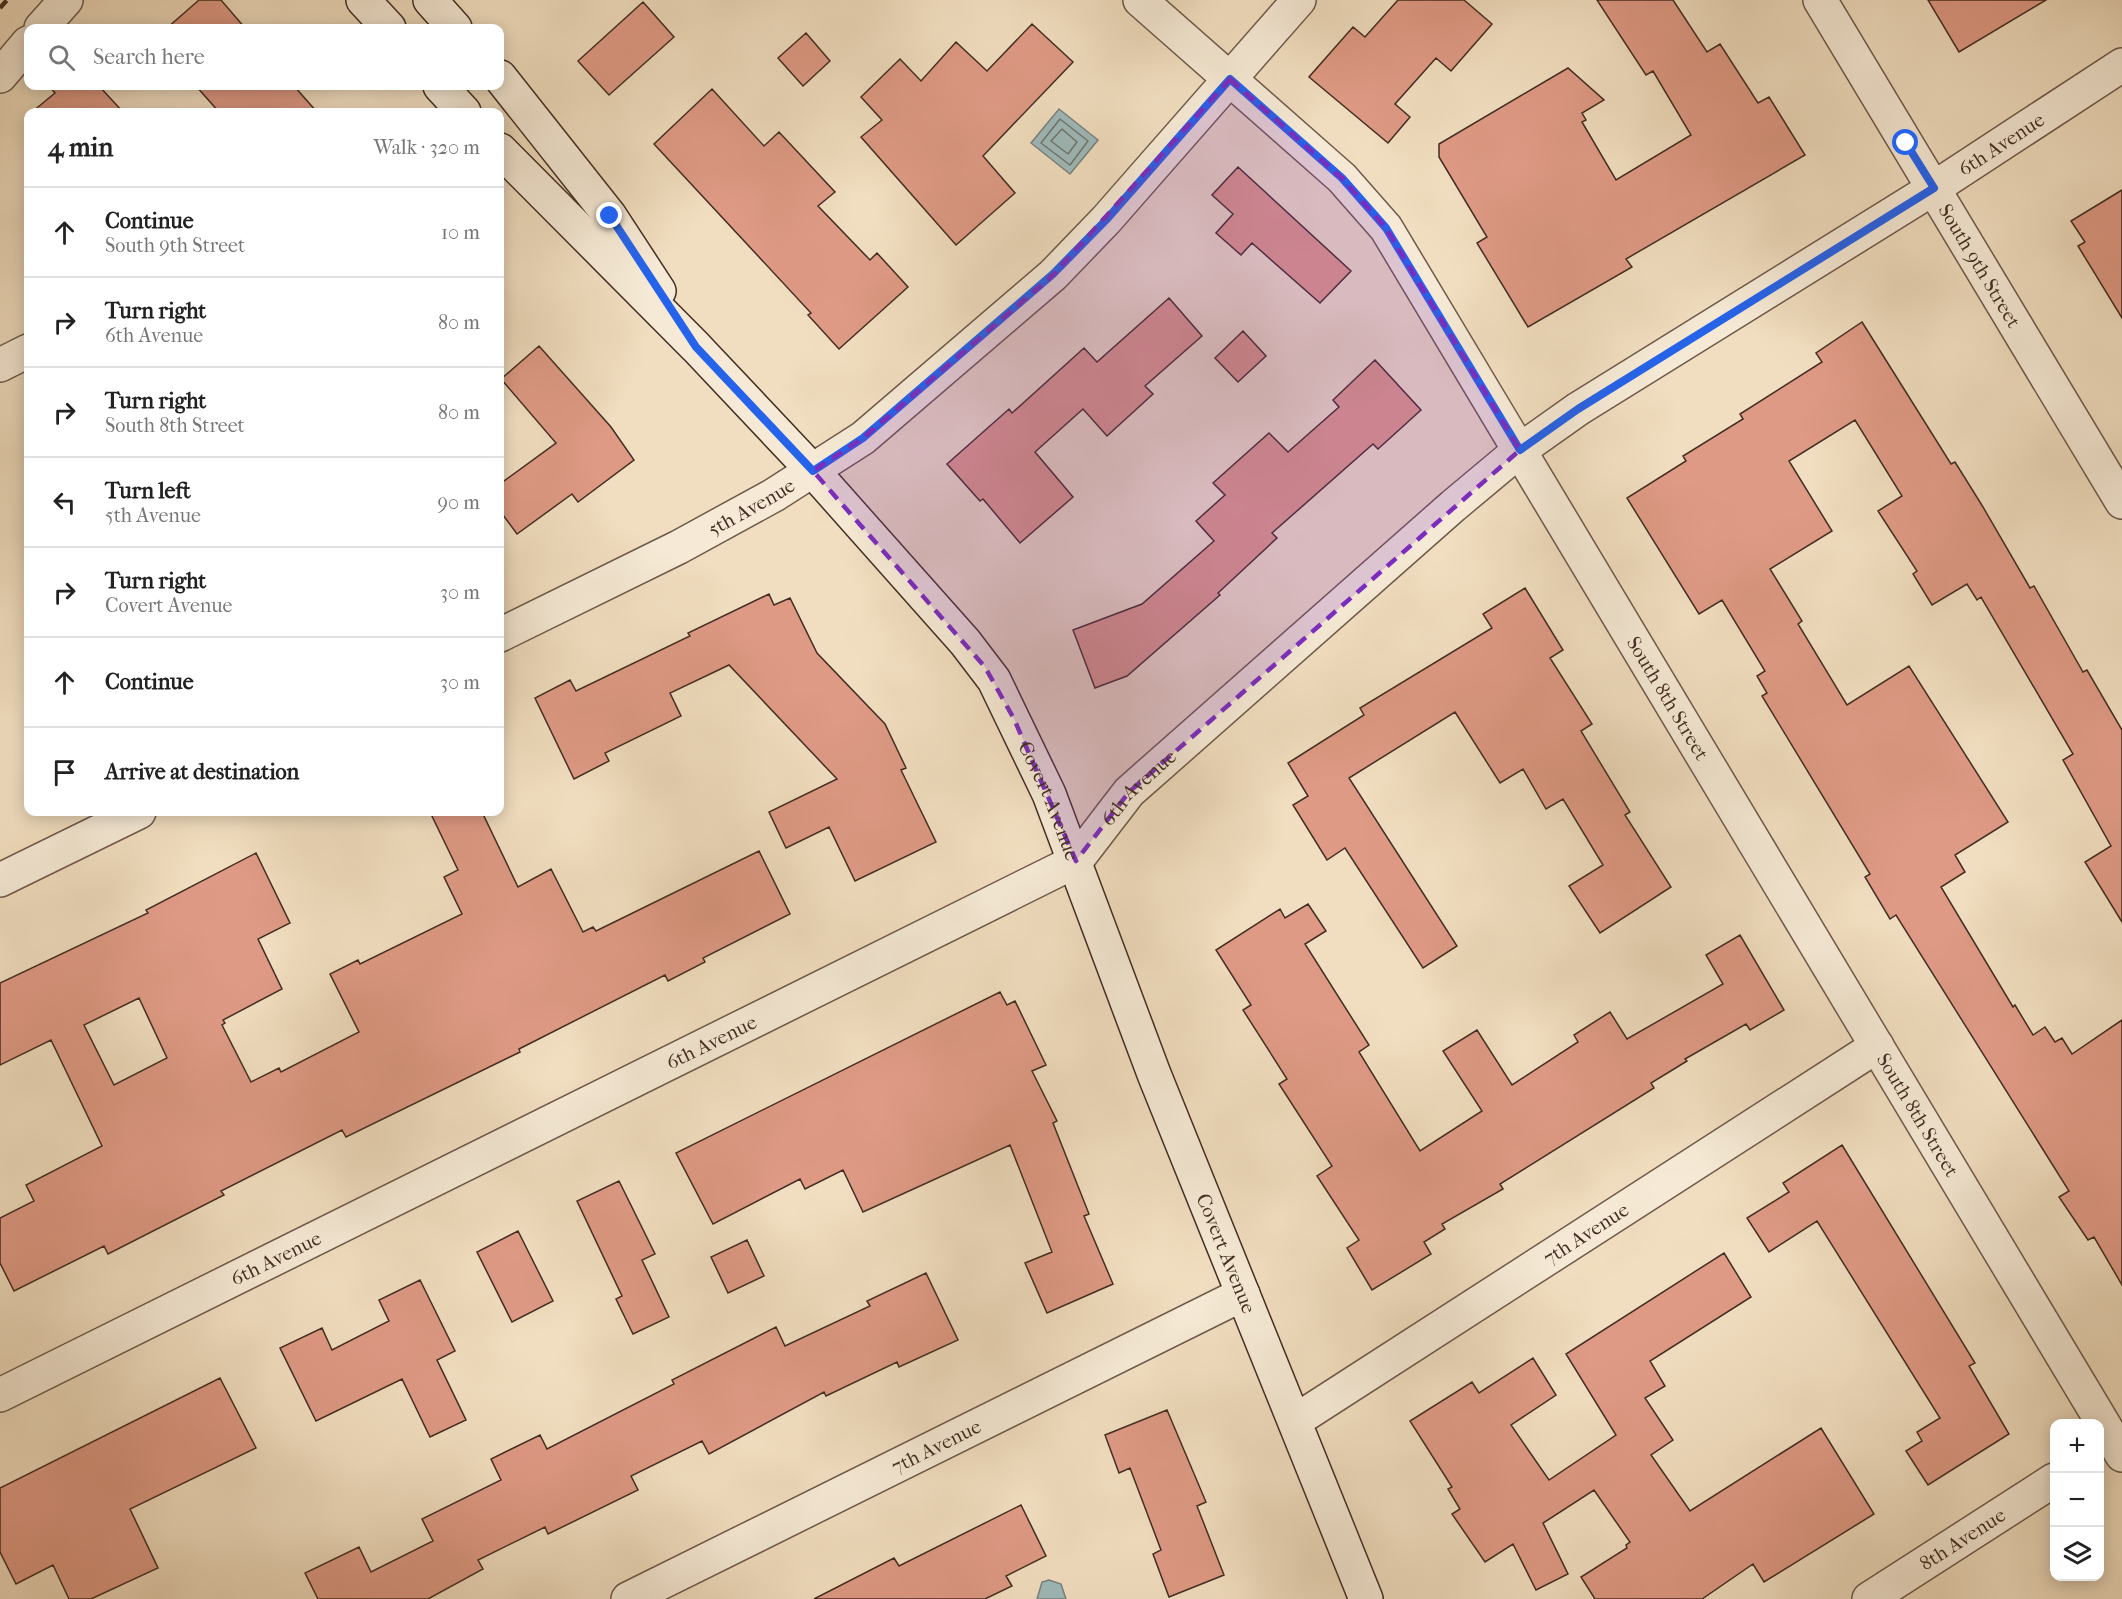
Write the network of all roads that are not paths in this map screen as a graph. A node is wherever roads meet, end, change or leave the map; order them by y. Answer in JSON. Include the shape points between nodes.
{"nodes":[{"id":1,"x":66,"y":0,"type":"edge"},
{"id":2,"x":363,"y":0,"type":"edge"},
{"id":3,"x":430,"y":0,"type":"edge"},
{"id":4,"x":1140,"y":0,"type":"edge"},
{"id":5,"x":1299,"y":0,"type":"edge"},
{"id":6,"x":1820,"y":0,"type":"edge"},
{"id":7,"x":45,"y":24,"type":"edge"},
{"id":8,"x":384,"y":24,"type":"edge"},
{"id":9,"x":451,"y":24,"type":"edge"},
{"id":10,"x":24,"y":48,"type":"edge"},
{"id":11,"x":2122,"y":64,"type":"edge"},
{"id":12,"x":0,"y":76,"type":"edge"},
{"id":13,"x":1230,"y":79,"type":"junction"},
{"id":14,"x":504,"y":82,"type":"edge"},
{"id":15,"x":444,"y":90,"type":"edge"},
{"id":16,"x":460,"y":108,"type":"edge"},
{"id":17,"x":504,"y":154,"type":"edge"},
{"id":18,"x":1934,"y":188,"type":"junction"},
{"id":19,"x":696,"y":347,"type":"junction"},
{"id":20,"x":24,"y":353,"type":"edge"},
{"id":21,"x":0,"y":365,"type":"edge"},
{"id":22,"x":1520,"y":450,"type":"junction"},
{"id":23,"x":813,"y":471,"type":"junction"},
{"id":24,"x":2122,"y":502,"type":"edge"},
{"id":25,"x":504,"y":632,"type":"edge"},
{"id":26,"x":131,"y":816,"type":"edge"},
{"id":27,"x":1076,"y":861,"type":"junction"},
{"id":28,"x":0,"y":880,"type":"edge"},
{"id":29,"x":1876,"y":1046,"type":"junction"},
{"id":30,"x":1243,"y":1294,"type":"junction"},
{"id":31,"x":0,"y":1395,"type":"edge"},
{"id":32,"x":1295,"y":1421,"type":"junction"},
{"id":33,"x":2112,"y":1449,"type":"edge"},
{"id":34,"x":2050,"y":1483,"type":"edge"},
{"id":35,"x":628,"y":1599,"type":"edge"},
{"id":36,"x":1366,"y":1599,"type":"edge"},
{"id":37,"x":1869,"y":1599,"type":"edge"}],
"edges":[{"from":1,"to":7,"type":"street"},
{"from":2,"to":8,"type":"street"},
{"from":3,"to":9,"type":"street"},
{"from":4,"to":13,"type":"street","name":"South 8th Street"},
{"from":5,"to":13,"type":"street","name":"5th Avenue"},
{"from":6,"to":18,"type":"street","name":"South 9th Street"},
{"from":10,"to":12,"type":"street"},
{"from":11,"to":18,"type":"street","name":"6th Avenue"},
{"from":13,"to":22,"type":"street","name":"South 8th Street","via":[[1342,178],[1386,228]]},
{"from":13,"to":23,"type":"street","name":"5th Avenue","via":[[1053,274],[863,438]]},
{"from":14,"to":19,"type":"street","via":[[610,216]]},
{"from":15,"to":16,"type":"street"},
{"from":17,"to":19,"type":"street","name":"Covert Avenue"},
{"from":18,"to":22,"type":"street","name":"6th Avenue","via":[[1578,409]]},
{"from":18,"to":24,"type":"street","name":"South 9th Street"},
{"from":19,"to":23,"type":"street","name":"Covert Avenue"},
{"from":20,"to":21,"type":"street"},
{"from":22,"to":27,"type":"street","name":"6th Avenue","via":[[1129,792]]},
{"from":22,"to":29,"type":"street","name":"South 8th Street"},
{"from":23,"to":25,"type":"street","name":"5th Avenue","via":[[679,547]]},
{"from":23,"to":27,"type":"street","name":"Covert Avenue","via":[[985,667],[1019,729]]},
{"from":26,"to":28,"type":"street"},
{"from":27,"to":30,"type":"street","name":"Covert Avenue","via":[[1154,1074]]},
{"from":27,"to":31,"type":"street","name":"6th Avenue"},
{"from":29,"to":32,"type":"street","name":"7th Avenue"},
{"from":29,"to":33,"type":"street","name":"South 8th Street"},
{"from":30,"to":32,"type":"street","name":"Covert Avenue"},
{"from":30,"to":35,"type":"street","name":"7th Avenue"},
{"from":32,"to":36,"type":"street","name":"Covert Avenue"},
{"from":34,"to":37,"type":"street","name":"8th Avenue"}]}
